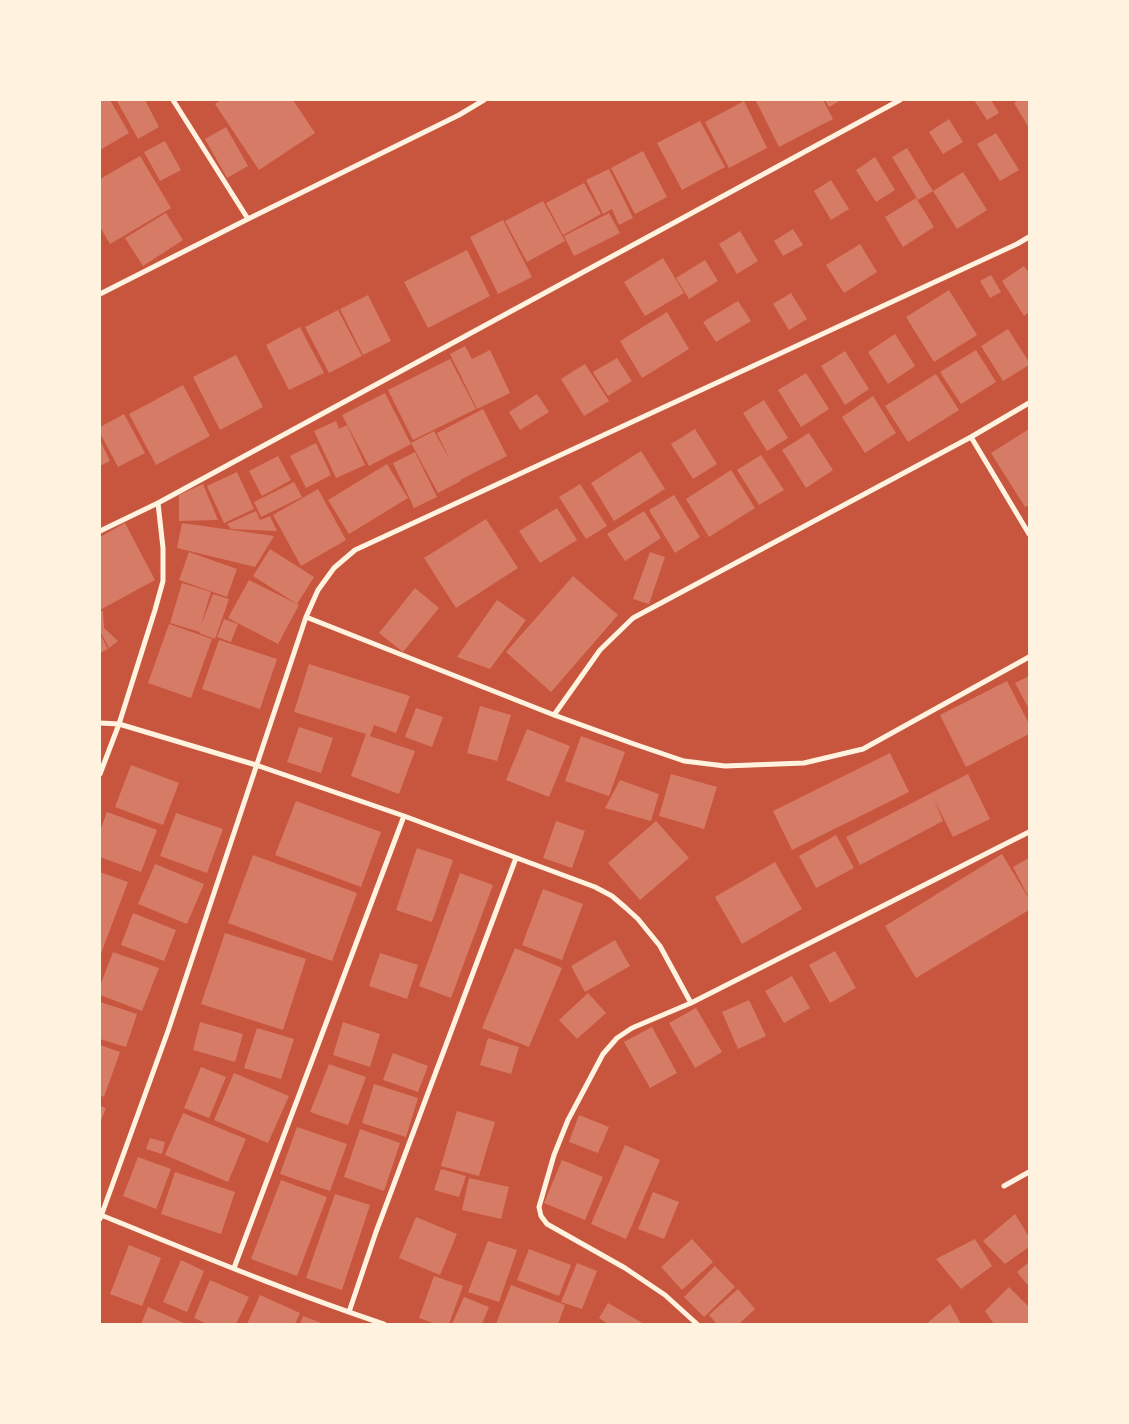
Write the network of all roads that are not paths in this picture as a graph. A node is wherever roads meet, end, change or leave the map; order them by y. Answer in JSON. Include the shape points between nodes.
{"nodes":[{"id":1,"x":173,"y":100,"type":"edge"},
{"id":2,"x":484,"y":100,"type":"edge"},
{"id":3,"x":900,"y":100,"type":"edge"},
{"id":4,"x":248,"y":219,"type":"junction"},
{"id":5,"x":1029,"y":237,"type":"edge"},
{"id":6,"x":100,"y":294,"type":"edge"},
{"id":7,"x":1029,"y":404,"type":"edge"},
{"id":8,"x":971,"y":437,"type":"junction"},
{"id":9,"x":158,"y":503,"type":"junction"},
{"id":10,"x":100,"y":531,"type":"edge"},
{"id":11,"x":1029,"y":534,"type":"edge"},
{"id":12,"x":306,"y":617,"type":"junction"},
{"id":13,"x":1029,"y":657,"type":"edge"},
{"id":14,"x":554,"y":715,"type":"junction"},
{"id":15,"x":100,"y":723,"type":"edge"},
{"id":16,"x":118,"y":724,"type":"junction"},
{"id":17,"x":256,"y":765,"type":"junction"},
{"id":18,"x":100,"y":774,"type":"edge"},
{"id":19,"x":404,"y":816,"type":"junction"},
{"id":20,"x":1029,"y":832,"type":"edge"},
{"id":21,"x":516,"y":858,"type":"junction"},
{"id":22,"x":691,"y":1003,"type":"junction"},
{"id":23,"x":1029,"y":1172,"type":"edge"},
{"id":24,"x":1004,"y":1186,"type":"dead end"},
{"id":25,"x":101,"y":1217,"type":"edge"},
{"id":26,"x":234,"y":1268,"type":"junction"},
{"id":27,"x":348,"y":1312,"type":"junction"},
{"id":28,"x":384,"y":1324,"type":"edge"},
{"id":29,"x":697,"y":1324,"type":"edge"}],
"edges":[{"from":1,"to":4,"type":"street"},
{"from":2,"to":4,"type":"street"},
{"from":3,"to":9,"type":"street"},
{"from":4,"to":6,"type":"street"},
{"from":5,"to":12,"type":"street","via":[[356,550],[334,568],[318,590]]},
{"from":7,"to":8,"type":"street"},
{"from":8,"to":11,"type":"street"},
{"from":8,"to":14,"type":"street","via":[[633,618],[600,650]]},
{"from":9,"to":10,"type":"street"},
{"from":9,"to":16,"type":"street","via":[[163,581]]},
{"from":12,"to":14,"type":"street"},
{"from":12,"to":17,"type":"street"},
{"from":13,"to":14,"type":"street","via":[[864,749],[804,763],[725,766],[684,761]]},
{"from":15,"to":16,"type":"street"},
{"from":16,"to":17,"type":"street"},
{"from":16,"to":18,"type":"street"},
{"from":17,"to":19,"type":"street"},
{"from":17,"to":25,"type":"street","via":[[168,1031]]},
{"from":19,"to":21,"type":"street"},
{"from":19,"to":26,"type":"street"},
{"from":20,"to":22,"type":"street"},
{"from":21,"to":22,"type":"street","via":[[612,896],[638,919],[660,946]]},
{"from":21,"to":27,"type":"street"},
{"from":22,"to":29,"type":"street","via":[[632,1028],[608,1047],[568,1120],[538,1207],[547,1224],[625,1268],[665,1295]]},
{"from":23,"to":24,"type":"street"},
{"from":25,"to":26,"type":"street"},
{"from":26,"to":27,"type":"street"},
{"from":27,"to":28,"type":"street"}]}
